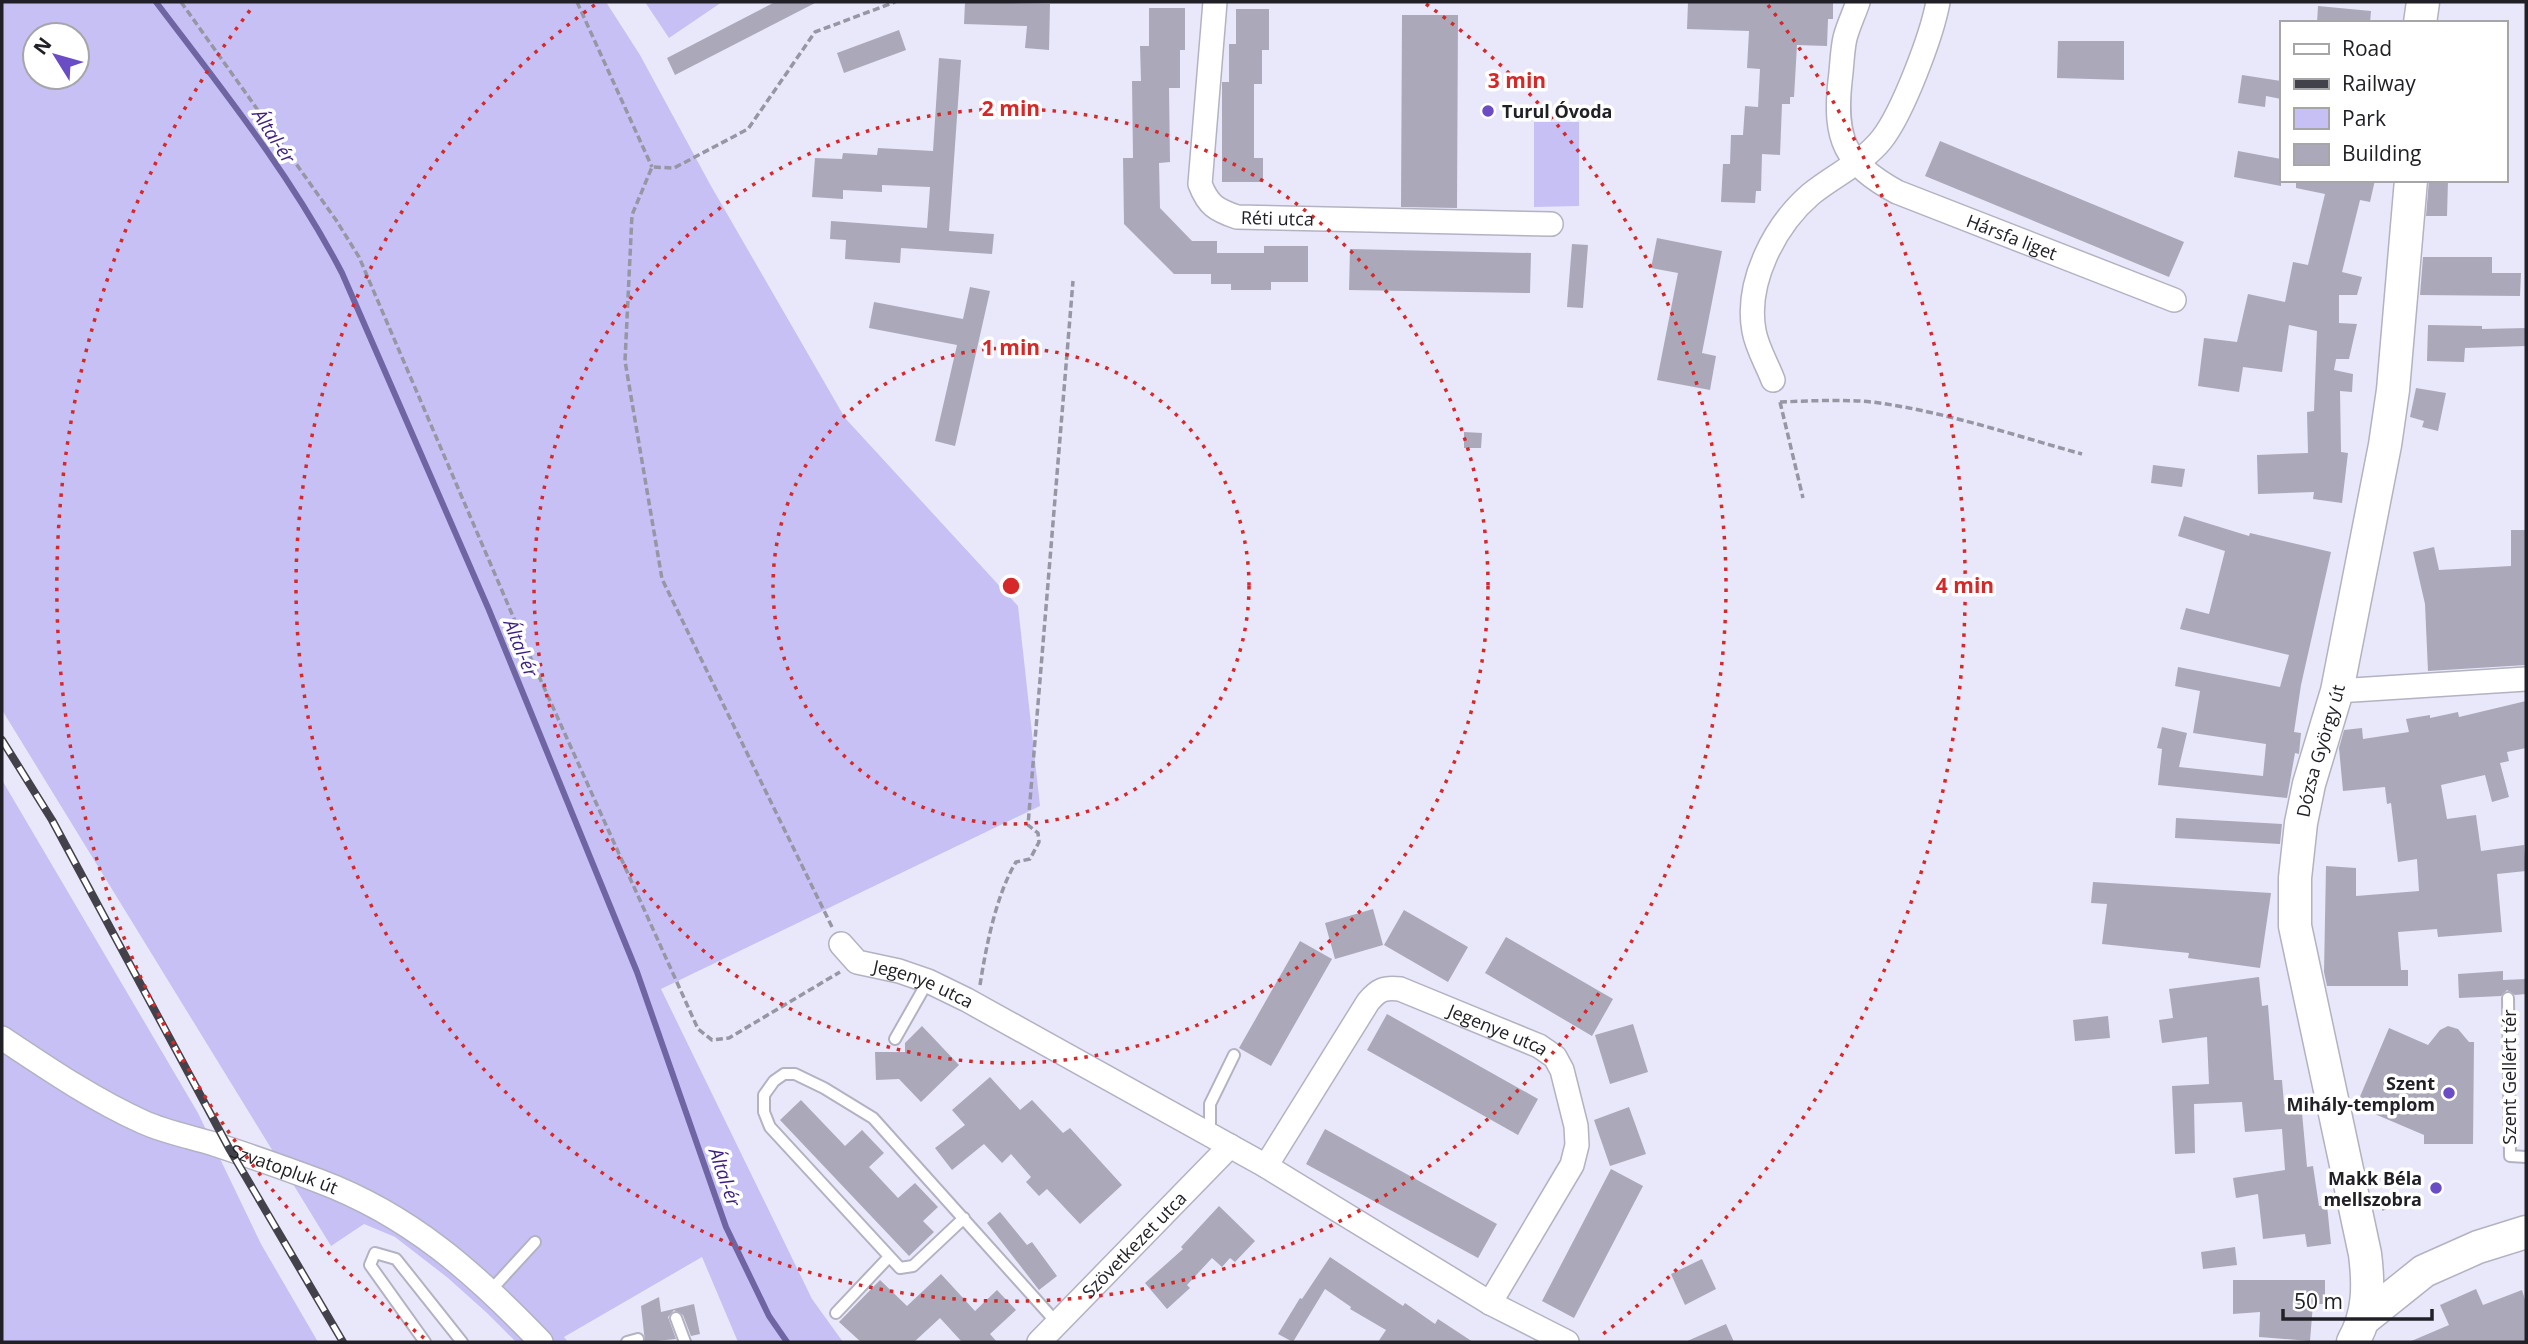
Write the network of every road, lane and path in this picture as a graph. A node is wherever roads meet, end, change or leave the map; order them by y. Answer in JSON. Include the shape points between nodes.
{"nodes":[{"id":1,"x":181,"y":2,"type":"edge"},
{"id":2,"x":577,"y":2,"type":"edge"},
{"id":3,"x":895,"y":2,"type":"edge"},
{"id":4,"x":1216,"y":2,"type":"edge"},
{"id":5,"x":1858,"y":2,"type":"edge"},
{"id":6,"x":1938,"y":2,"type":"edge"},
{"id":7,"x":2423,"y":2,"type":"edge"},
{"id":8,"x":2420,"y":21,"type":"edge"},
{"id":9,"x":1857,"y":163,"type":"junction"},
{"id":10,"x":653,"y":167,"type":"junction"},
{"id":11,"x":2411,"y":182,"type":"edge"},
{"id":12,"x":1551,"y":224,"type":"dead end"},
{"id":13,"x":1073,"y":281,"type":"dead end"},
{"id":14,"x":2174,"y":300,"type":"dead end"},
{"id":15,"x":1773,"y":380,"type":"joint"},
{"id":16,"x":1780,"y":402,"type":"junction"},
{"id":17,"x":2082,"y":454,"type":"dead end"},
{"id":18,"x":1803,"y":498,"type":"dead end"},
{"id":19,"x":2526,"y":679,"type":"edge"},
{"id":20,"x":2337,"y":691,"type":"junction"},
{"id":21,"x":841,"y":944,"type":"joint"},
{"id":22,"x":857,"y":962,"type":"junction"},
{"id":23,"x":928,"y":981,"type":"junction"},
{"id":24,"x":2508,"y":998,"type":"dead end"},
{"id":25,"x":981,"y":1008,"type":"junction"},
{"id":26,"x":2,"y":1038,"type":"edge"},
{"id":27,"x":895,"y":1039,"type":"dead end"},
{"id":28,"x":1234,"y":1055,"type":"dead end"},
{"id":29,"x":1220,"y":1140,"type":"junction"},
{"id":30,"x":2526,"y":1157,"type":"edge"},
{"id":31,"x":1266,"y":1166,"type":"junction"},
{"id":32,"x":2403,"y":1201,"type":"dead end"},
{"id":33,"x":2377,"y":1211,"type":"dead end"},
{"id":34,"x":964,"y":1218,"type":"junction"},
{"id":35,"x":2526,"y":1232,"type":"edge"},
{"id":36,"x":535,"y":1242,"type":"dead end"},
{"id":37,"x":2365,"y":1254,"type":"junction"},
{"id":38,"x":888,"y":1258,"type":"junction"},
{"id":39,"x":2424,"y":1270,"type":"junction"},
{"id":40,"x":491,"y":1290,"type":"junction"},
{"id":41,"x":1490,"y":1303,"type":"junction"},
{"id":42,"x":836,"y":1313,"type":"dead end"},
{"id":43,"x":676,"y":1318,"type":"dead end"},
{"id":44,"x":1057,"y":1323,"type":"junction"},
{"id":45,"x":2358,"y":1331,"type":"edge"},
{"id":46,"x":425,"y":1342,"type":"edge"},
{"id":47,"x":461,"y":1342,"type":"edge"},
{"id":48,"x":541,"y":1342,"type":"edge"},
{"id":49,"x":685,"y":1342,"type":"edge"},
{"id":50,"x":1039,"y":1342,"type":"edge"},
{"id":51,"x":1567,"y":1342,"type":"edge"}],
"edges":[{"from":1,"to":22,"type":"path","via":[[336,220],[371,281],[533,663],[698,1029],[712,1040],[729,1038]]},
{"from":2,"to":10,"type":"path"},
{"from":3,"to":10,"type":"path","via":[[815,32],[748,129],[674,168]]},
{"from":4,"to":12,"type":"street","name":"Réti utca","via":[[1200,184],[1206,199],[1220,211],[1237,217]]},
{"from":5,"to":9,"type":"street","name":"Hársfa liget","via":[[1845,39],[1838,105],[1839,132]]},
{"from":6,"to":9,"type":"street","via":[[1892,124]]},
{"from":7,"to":8,"type":"street"},
{"from":9,"to":14,"type":"street","name":"Hársfa liget","via":[[1897,192]]},
{"from":9,"to":15,"type":"street","via":[[1798,207],[1764,260],[1752,320]]},
{"from":10,"to":21,"type":"path","via":[[632,215],[625,361],[662,579]]},
{"from":11,"to":20,"type":"street","name":"Dózsa György út","via":[[2393,390]]},
{"from":13,"to":25,"type":"path","via":[[1028,825],[1038,833],[1039,842],[1030,859],[1016,862],[1002,894],[980,984]]},
{"from":15,"to":16,"type":"path"},
{"from":16,"to":17,"type":"path","via":[[1887,404]]},
{"from":16,"to":18,"type":"path"},
{"from":19,"to":20,"type":"street"},
{"from":20,"to":37,"type":"street","name":"Dózsa György út","via":[[2301,823],[2295,926]]},
{"from":21,"to":22,"type":"street","name":"Jegenye utca"},
{"from":22,"to":23,"type":"street","name":"Jegenye utca"},
{"from":23,"to":25,"type":"street","name":"Jegenye utca"},
{"from":23,"to":27,"type":"lane"},
{"from":24,"to":30,"type":"lane","name":"Szent Gellért tér","via":[[2510,1156]]},
{"from":25,"to":29,"type":"street","name":"Jegenye utca"},
{"from":26,"to":40,"type":"street","name":"Szvatopluk út","via":[[144,1123],[323,1183],[373,1206],[453,1257]]},
{"from":28,"to":29,"type":"lane","via":[[1210,1104]]},
{"from":29,"to":31,"type":"street","name":"Jegenye utca"},
{"from":29,"to":44,"type":"street","name":"Szövetkezet utca"},
{"from":31,"to":41,"type":"street","name":"Jegenye utca"},
{"from":31,"to":41,"type":"street","name":"Jegenye utca","via":[[1368,1002],[1386,987],[1539,1046],[1555,1057],[1562,1070],[1577,1145],[1572,1166]]},
{"from":32,"to":33,"type":"path"},
{"from":34,"to":38,"type":"lane","via":[[913,1266],[900,1268]]},
{"from":34,"to":38,"type":"lane","via":[[873,1118],[814,1083],[784,1074],[764,1096],[770,1127]]},
{"from":34,"to":44,"type":"lane"},
{"from":35,"to":39,"type":"street"},
{"from":36,"to":40,"type":"lane"},
{"from":37,"to":39,"type":"street","via":[[2391,1268]]},
{"from":37,"to":45,"type":"street","name":"Dózsa György út","via":[[2369,1286]]},
{"from":38,"to":42,"type":"lane"},
{"from":39,"to":45,"type":"street"},
{"from":40,"to":48,"type":"street","name":"Szvatopluk út"},
{"from":41,"to":51,"type":"street","name":"Jegenye utca"},
{"from":43,"to":49,"type":"lane"},
{"from":44,"to":50,"type":"street","name":"Szövetkezet utca"},
{"from":46,"to":47,"type":"lane","via":[[370,1265],[375,1253],[396,1259]]}]}
